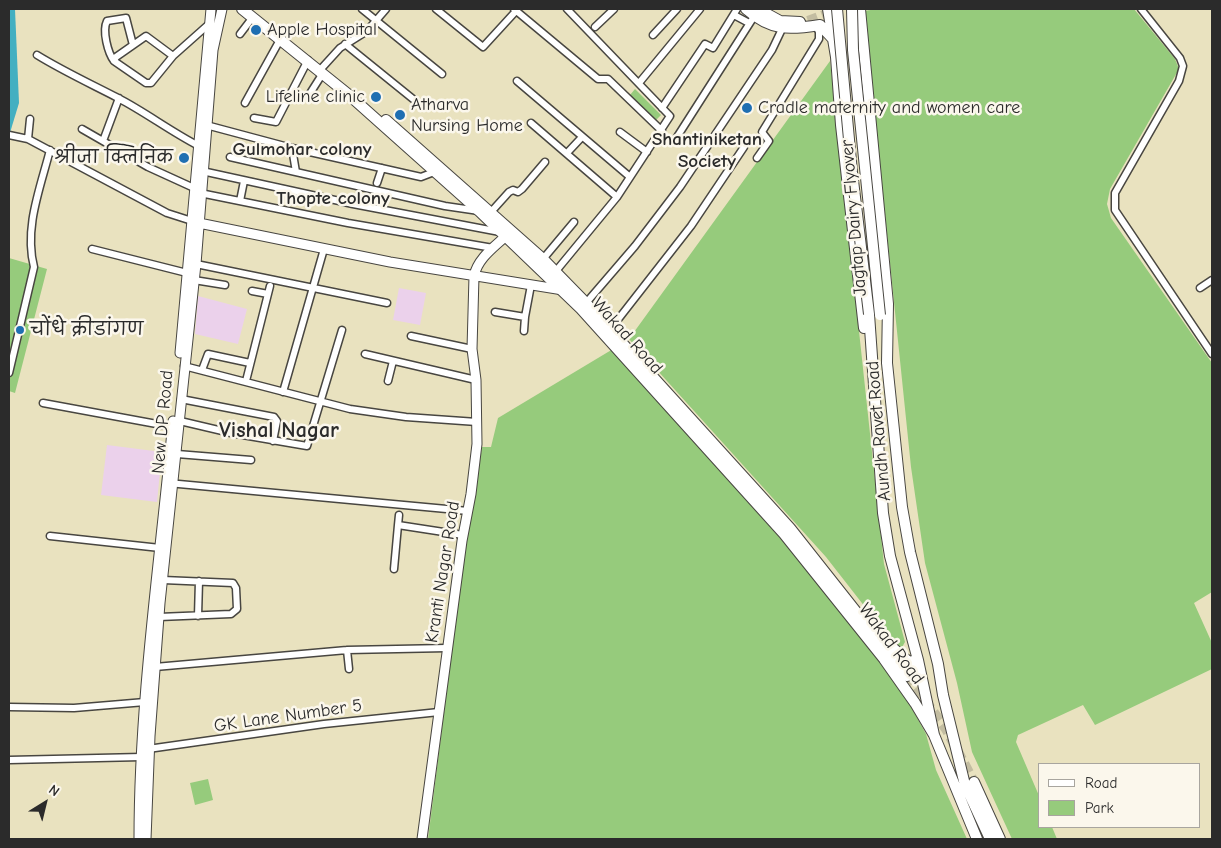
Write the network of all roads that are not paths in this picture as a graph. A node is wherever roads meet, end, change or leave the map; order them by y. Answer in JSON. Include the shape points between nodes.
{"nodes":[{"id":1,"x":211,"y":9,"type":"edge"},
{"id":2,"x":222,"y":9,"type":"edge"},
{"id":3,"x":242,"y":9,"type":"edge"},
{"id":4,"x":362,"y":9,"type":"edge"},
{"id":5,"x":386,"y":9,"type":"edge"},
{"id":6,"x":436,"y":9,"type":"edge"},
{"id":7,"x":567,"y":9,"type":"edge"},
{"id":8,"x":614,"y":9,"type":"edge"},
{"id":9,"x":677,"y":9,"type":"edge"},
{"id":10,"x":700,"y":9,"type":"edge"},
{"id":11,"x":828,"y":9,"type":"edge"},
{"id":12,"x":838,"y":9,"type":"edge"},
{"id":13,"x":852,"y":9,"type":"edge"},
{"id":14,"x":859,"y":9,"type":"edge"},
{"id":15,"x":1142,"y":9,"type":"edge"},
{"id":16,"x":515,"y":10,"type":"edge"},
{"id":17,"x":736,"y":12,"type":"edge"},
{"id":18,"x":253,"y":13,"type":"edge"},
{"id":19,"x":752,"y":14,"type":"edge"},
{"id":20,"x":376,"y":21,"type":"junction"},
{"id":21,"x":209,"y":24,"type":"junction"},
{"id":22,"x":815,"y":24,"type":"junction"},
{"id":23,"x":595,"y":27,"type":"dead end"},
{"id":24,"x":782,"y":29,"type":"junction"},
{"id":25,"x":240,"y":34,"type":"dead end"},
{"id":26,"x":653,"y":35,"type":"dead end"},
{"id":27,"x":281,"y":38,"type":"junction"},
{"id":28,"x":345,"y":44,"type":"junction"},
{"id":29,"x":132,"y":45,"type":"junction"},
{"id":30,"x":36,"y":55,"type":"dead end"},
{"id":31,"x":173,"y":56,"type":"junction"},
{"id":32,"x":308,"y":60,"type":"junction"},
{"id":33,"x":114,"y":62,"type":"junction"},
{"id":34,"x":322,"y":69,"type":"junction"},
{"id":35,"x":442,"y":74,"type":"dead end"},
{"id":36,"x":517,"y":81,"type":"dead end"},
{"id":37,"x":639,"y":83,"type":"junction"},
{"id":38,"x":309,"y":95,"type":"dead end"},
{"id":39,"x":119,"y":98,"type":"junction"},
{"id":40,"x":413,"y":99,"type":"dead end"},
{"id":41,"x":244,"y":103,"type":"dead end"},
{"id":42,"x":662,"y":108,"type":"junction"},
{"id":43,"x":254,"y":118,"type":"dead end"},
{"id":44,"x":30,"y":120,"type":"dead end"},
{"id":45,"x":531,"y":123,"type":"dead end"},
{"id":46,"x":206,"y":125,"type":"junction"},
{"id":47,"x":82,"y":129,"type":"dead end"},
{"id":48,"x":662,"y":131,"type":"junction"},
{"id":49,"x":620,"y":132,"type":"dead end"},
{"id":50,"x":9,"y":135,"type":"edge"},
{"id":51,"x":678,"y":136,"type":"dead end"},
{"id":52,"x":582,"y":137,"type":"junction"},
{"id":53,"x":28,"y":139,"type":"junction"},
{"id":54,"x":103,"y":141,"type":"junction"},
{"id":55,"x":197,"y":145,"type":"junction"},
{"id":56,"x":744,"y":147,"type":"dead end"},
{"id":57,"x":292,"y":148,"type":"junction"},
{"id":58,"x":50,"y":150,"type":"junction"},
{"id":59,"x":568,"y":152,"type":"junction"},
{"id":60,"x":647,"y":152,"type":"junction"},
{"id":61,"x":230,"y":157,"type":"dead end"},
{"id":62,"x":757,"y":158,"type":"dead end"},
{"id":63,"x":545,"y":162,"type":"dead end"},
{"id":64,"x":382,"y":168,"type":"junction"},
{"id":65,"x":202,"y":172,"type":"junction"},
{"id":66,"x":296,"y":172,"type":"junction"},
{"id":67,"x":434,"y":172,"type":"junction"},
{"id":68,"x":630,"y":177,"type":"junction"},
{"id":69,"x":244,"y":181,"type":"junction"},
{"id":70,"x":377,"y":182,"type":"dead end"},
{"id":71,"x":197,"y":190,"type":"junction"},
{"id":72,"x":617,"y":197,"type":"junction"},
{"id":73,"x":240,"y":201,"type":"junction"},
{"id":74,"x":479,"y":210,"type":"junction"},
{"id":75,"x":491,"y":212,"type":"junction"},
{"id":76,"x":195,"y":222,"type":"junction"},
{"id":77,"x":574,"y":222,"type":"dead end"},
{"id":78,"x":506,"y":233,"type":"junction"},
{"id":79,"x":493,"y":248,"type":"junction"},
{"id":80,"x":92,"y":249,"type":"dead end"},
{"id":81,"x":324,"y":249,"type":"junction"},
{"id":82,"x":543,"y":259,"type":"junction"},
{"id":83,"x":196,"y":264,"type":"junction"},
{"id":84,"x":556,"y":272,"type":"junction"},
{"id":85,"x":187,"y":273,"type":"junction"},
{"id":86,"x":474,"y":276,"type":"junction"},
{"id":87,"x":194,"y":280,"type":"junction"},
{"id":88,"x":1212,"y":280,"type":"edge"},
{"id":89,"x":225,"y":285,"type":"dead end"},
{"id":90,"x":531,"y":285,"type":"junction"},
{"id":91,"x":270,"y":286,"type":"dead end"},
{"id":92,"x":314,"y":287,"type":"junction"},
{"id":93,"x":566,"y":287,"type":"junction"},
{"id":94,"x":1200,"y":288,"type":"dead end"},
{"id":95,"x":252,"y":290,"type":"dead end"},
{"id":96,"x":268,"y":294,"type":"junction"},
{"id":97,"x":387,"y":303,"type":"dead end"},
{"id":98,"x":586,"y":303,"type":"junction"},
{"id":99,"x":495,"y":312,"type":"dead end"},
{"id":100,"x":526,"y":317,"type":"junction"},
{"id":101,"x":342,"y":330,"type":"dead end"},
{"id":102,"x":524,"y":331,"type":"dead end"},
{"id":103,"x":608,"y":332,"type":"junction"},
{"id":104,"x":411,"y":336,"type":"dead end"},
{"id":105,"x":472,"y":349,"type":"junction"},
{"id":106,"x":365,"y":354,"type":"dead end"},
{"id":107,"x":1212,"y":354,"type":"edge"},
{"id":108,"x":393,"y":361,"type":"junction"},
{"id":109,"x":250,"y":363,"type":"junction"},
{"id":110,"x":887,"y":363,"type":"junction"},
{"id":111,"x":871,"y":364,"type":"junction"},
{"id":112,"x":184,"y":366,"type":"junction"},
{"id":113,"x":202,"y":370,"type":"junction"},
{"id":114,"x":9,"y":372,"type":"edge"},
{"id":115,"x":476,"y":380,"type":"junction"},
{"id":116,"x":246,"y":381,"type":"junction"},
{"id":117,"x":388,"y":381,"type":"dead end"},
{"id":118,"x":284,"y":392,"type":"junction"},
{"id":119,"x":181,"y":399,"type":"junction"},
{"id":120,"x":319,"y":401,"type":"junction"},
{"id":121,"x":43,"y":403,"type":"dead end"},
{"id":122,"x":477,"y":422,"type":"junction"},
{"id":123,"x":176,"y":424,"type":"junction"},
{"id":124,"x":273,"y":441,"type":"junction"},
{"id":125,"x":177,"y":454,"type":"junction"},
{"id":126,"x":251,"y":460,"type":"dead end"},
{"id":127,"x":171,"y":484,"type":"junction"},
{"id":128,"x":468,"y":511,"type":"junction"},
{"id":129,"x":398,"y":515,"type":"dead end"},
{"id":130,"x":398,"y":525,"type":"junction"},
{"id":131,"x":790,"y":528,"type":"junction"},
{"id":132,"x":463,"y":535,"type":"junction"},
{"id":133,"x":50,"y":536,"type":"dead end"},
{"id":134,"x":160,"y":548,"type":"junction"},
{"id":135,"x":394,"y":569,"type":"dead end"},
{"id":136,"x":163,"y":580,"type":"junction"},
{"id":137,"x":199,"y":581,"type":"junction"},
{"id":138,"x":198,"y":616,"type":"junction"},
{"id":139,"x":159,"y":617,"type":"junction"},
{"id":140,"x":447,"y":648,"type":"junction"},
{"id":141,"x":347,"y":650,"type":"junction"},
{"id":142,"x":918,"y":660,"type":"junction"},
{"id":143,"x":155,"y":667,"type":"junction"},
{"id":144,"x":349,"y":669,"type":"dead end"},
{"id":145,"x":907,"y":676,"type":"tunnel mouth"},
{"id":146,"x":145,"y":702,"type":"junction"},
{"id":147,"x":9,"y":707,"type":"edge"},
{"id":148,"x":439,"y":712,"type":"junction"},
{"id":149,"x":934,"y":735,"type":"junction"},
{"id":150,"x":144,"y":752,"type":"junction"},
{"id":151,"x":9,"y":760,"type":"edge"},
{"id":152,"x":974,"y":782,"type":"tunnel mouth"},
{"id":153,"x":139,"y":839,"type":"edge"},
{"id":154,"x":146,"y":839,"type":"edge"},
{"id":155,"x":422,"y":839,"type":"edge"},
{"id":156,"x":977,"y":839,"type":"edge"},
{"id":157,"x":990,"y":839,"type":"edge"},
{"id":158,"x":1000,"y":839,"type":"edge"}],
"edges":[{"from":1,"to":21,"type":"main road","name":"New DP Road"},
{"from":2,"to":46,"type":"main road","name":"New DP Road","via":[[213,50]]},
{"from":3,"to":18,"type":"main road","name":"Wakad Road"},
{"from":4,"to":20,"type":"street"},
{"from":5,"to":20,"type":"street"},
{"from":6,"to":16,"type":"street","via":[[483,47]]},
{"from":7,"to":37,"type":"street"},
{"from":8,"to":23,"type":"street"},
{"from":9,"to":26,"type":"street"},
{"from":10,"to":37,"type":"street"},
{"from":11,"to":22,"type":"main road"},
{"from":12,"to":111,"type":"main road","name":"Jagtap Dairy Flyover","bridge":true,"via":[[845,103],[869,314]]},
{"from":13,"to":110,"type":"main road","name":"Jagtap Dairy Flyover","bridge":true,"via":[[853,50]]},
{"from":14,"to":22,"type":"main road"},
{"from":14,"to":110,"type":"main road","name":"Aundh Ravet Road","via":[[888,304]]},
{"from":15,"to":107,"type":"street","via":[[1184,66],[1179,81],[1115,193],[1115,210]]},
{"from":16,"to":48,"type":"street","via":[[598,79],[608,79]]},
{"from":17,"to":19,"type":"street"},
{"from":17,"to":42,"type":"street","via":[[713,48],[705,44]]},
{"from":18,"to":25,"type":"street"},
{"from":18,"to":27,"type":"main road","name":"Wakad Road"},
{"from":18,"to":34,"type":"main road","name":"Wakad Road"},
{"from":19,"to":22,"type":"main road","via":[[780,21]]},
{"from":19,"to":24,"type":"main road"},
{"from":19,"to":51,"type":"street"},
{"from":20,"to":28,"type":"street","via":[[365,33]]},
{"from":20,"to":35,"type":"street"},
{"from":21,"to":31,"type":"street"},
{"from":21,"to":55,"type":"main road","name":"New DP Road"},
{"from":22,"to":24,"type":"main road"},
{"from":22,"to":62,"type":"street","via":[[819,39],[762,132],[769,141]]},
{"from":22,"to":111,"type":"main road","via":[[833,39],[862,314]]},
{"from":24,"to":98,"type":"street","via":[[778,41],[680,187]]},
{"from":27,"to":32,"type":"main road","name":"Wakad Road"},
{"from":27,"to":41,"type":"street"},
{"from":28,"to":34,"type":"street"},
{"from":28,"to":40,"type":"street"},
{"from":29,"to":31,"type":"street","via":[[146,36]]},
{"from":29,"to":33,"type":"street"},
{"from":29,"to":33,"type":"street","via":[[126,18],[107,21],[105,28]]},
{"from":30,"to":39,"type":"street"},
{"from":31,"to":33,"type":"street","via":[[151,83]]},
{"from":32,"to":34,"type":"main road","name":"Wakad Road"},
{"from":32,"to":43,"type":"street","via":[[276,122]]},
{"from":34,"to":38,"type":"street"},
{"from":34,"to":67,"type":"main road","name":"Wakad Road"},
{"from":34,"to":75,"type":"main road","name":"Wakad Road"},
{"from":36,"to":52,"type":"street"},
{"from":37,"to":42,"type":"street"},
{"from":39,"to":54,"type":"street"},
{"from":39,"to":55,"type":"street"},
{"from":42,"to":48,"type":"street","via":[[670,116]]},
{"from":44,"to":53,"type":"street"},
{"from":45,"to":59,"type":"street"},
{"from":46,"to":57,"type":"street"},
{"from":46,"to":65,"type":"main road","name":"New DP Road"},
{"from":47,"to":54,"type":"street"},
{"from":48,"to":60,"type":"street"},
{"from":49,"to":60,"type":"street"},
{"from":50,"to":53,"type":"street"},
{"from":52,"to":59,"type":"street"},
{"from":52,"to":68,"type":"street"},
{"from":53,"to":58,"type":"street"},
{"from":54,"to":71,"type":"street"},
{"from":55,"to":71,"type":"main road","name":"New DP Road"},
{"from":56,"to":103,"type":"street","via":[[691,226]]},
{"from":57,"to":64,"type":"street"},
{"from":57,"to":66,"type":"street"},
{"from":58,"to":76,"type":"street","via":[[167,214]]},
{"from":58,"to":114,"type":"street","via":[[31,226],[30,253],[34,267]]},
{"from":59,"to":72,"type":"street"},
{"from":60,"to":68,"type":"street"},
{"from":61,"to":66,"type":"street"},
{"from":63,"to":75,"type":"street","via":[[522,189],[509,192]]},
{"from":64,"to":67,"type":"street","via":[[421,177]]},
{"from":64,"to":70,"type":"street"},
{"from":65,"to":69,"type":"street"},
{"from":65,"to":71,"type":"main road","name":"New DP Road"},
{"from":66,"to":74,"type":"street","via":[[445,206]]},
{"from":67,"to":74,"type":"main road","name":"Wakad Road"},
{"from":68,"to":72,"type":"street"},
{"from":69,"to":73,"type":"street"},
{"from":69,"to":78,"type":"street"},
{"from":71,"to":73,"type":"street"},
{"from":71,"to":76,"type":"main road","name":"New DP Road"},
{"from":72,"to":84,"type":"street"},
{"from":73,"to":79,"type":"street"},
{"from":74,"to":78,"type":"main road","name":"Wakad Road"},
{"from":75,"to":78,"type":"main road","name":"Wakad Road"},
{"from":76,"to":81,"type":"main road"},
{"from":76,"to":83,"type":"main road","name":"New DP Road"},
{"from":76,"to":85,"type":"main road","name":"New DP Road"},
{"from":77,"to":82,"type":"street"},
{"from":78,"to":79,"type":"main road"},
{"from":78,"to":82,"type":"main road","name":"Wakad Road"},
{"from":78,"to":93,"type":"main road","name":"Wakad Road"},
{"from":79,"to":86,"type":"main road","via":[[476,267]]},
{"from":80,"to":85,"type":"street"},
{"from":81,"to":86,"type":"main road"},
{"from":81,"to":92,"type":"street"},
{"from":82,"to":84,"type":"main road","name":"Wakad Road"},
{"from":83,"to":87,"type":"main road","name":"New DP Road"},
{"from":83,"to":92,"type":"street"},
{"from":84,"to":93,"type":"main road","name":"Wakad Road"},
{"from":85,"to":123,"type":"main road","name":"New DP Road"},
{"from":86,"to":90,"type":"main road"},
{"from":86,"to":105,"type":"main road","name":"Kranti Nagar Road"},
{"from":87,"to":89,"type":"street"},
{"from":87,"to":112,"type":"main road","name":"New DP Road"},
{"from":88,"to":94,"type":"street"},
{"from":90,"to":93,"type":"main road"},
{"from":90,"to":100,"type":"street"},
{"from":91,"to":96,"type":"street"},
{"from":92,"to":97,"type":"street"},
{"from":92,"to":118,"type":"street"},
{"from":93,"to":98,"type":"main road","name":"Wakad Road"},
{"from":93,"to":103,"type":"main road","name":"Wakad Road"},
{"from":95,"to":96,"type":"street"},
{"from":96,"to":109,"type":"street"},
{"from":98,"to":103,"type":"main road","name":"Wakad Road"},
{"from":99,"to":100,"type":"street"},
{"from":100,"to":102,"type":"street"},
{"from":101,"to":120,"type":"street"},
{"from":103,"to":131,"type":"main road","name":"Wakad Road"},
{"from":103,"to":149,"type":"main road","name":"Wakad Road","via":[[784,534],[884,659]]},
{"from":104,"to":105,"type":"street"},
{"from":105,"to":115,"type":"main road","name":"Kranti Nagar Road"},
{"from":106,"to":108,"type":"street"},
{"from":108,"to":115,"type":"street"},
{"from":108,"to":117,"type":"street"},
{"from":109,"to":113,"type":"street","via":[[208,354]]},
{"from":109,"to":116,"type":"street"},
{"from":110,"to":157,"type":"main road","name":"Aundh Ravet Road","via":[[902,507],[910,552],[965,785]]},
{"from":111,"to":142,"type":"main road","name":"Aundh Ravet Road","via":[[887,538]]},
{"from":112,"to":113,"type":"street"},
{"from":112,"to":119,"type":"main road","name":"New DP Road"},
{"from":113,"to":116,"type":"street"},
{"from":115,"to":122,"type":"main road","name":"Kranti Nagar Road"},
{"from":116,"to":118,"type":"street"},
{"from":118,"to":120,"type":"street"},
{"from":119,"to":123,"type":"main road","name":"New DP Road"},
{"from":119,"to":124,"type":"street","via":[[274,417],[277,421]]},
{"from":120,"to":122,"type":"street","via":[[406,417]]},
{"from":120,"to":124,"type":"street","via":[[307,446]]},
{"from":121,"to":123,"type":"street"},
{"from":122,"to":128,"type":"main road","name":"Kranti Nagar Road","via":[[476,463]]},
{"from":123,"to":124,"type":"street"},
{"from":123,"to":125,"type":"main road","name":"New DP Road"},
{"from":123,"to":127,"type":"main road","name":"New DP Road"},
{"from":125,"to":126,"type":"street"},
{"from":125,"to":127,"type":"main road","name":"New DP Road"},
{"from":127,"to":128,"type":"street"},
{"from":127,"to":134,"type":"main road","name":"New DP Road"},
{"from":127,"to":136,"type":"main road","name":"New DP Road"},
{"from":128,"to":132,"type":"main road","name":"Kranti Nagar Road"},
{"from":129,"to":130,"type":"street"},
{"from":130,"to":132,"type":"street"},
{"from":130,"to":135,"type":"street"},
{"from":131,"to":142,"type":"main road","via":[[816,552],[895,651],[910,662]]},
{"from":131,"to":145,"type":"main road"},
{"from":132,"to":140,"type":"main road","name":"Kranti Nagar Road"},
{"from":133,"to":134,"type":"street"},
{"from":134,"to":146,"type":"main road","name":"New DP Road"},
{"from":136,"to":137,"type":"street"},
{"from":136,"to":139,"type":"main road","name":"New DP Road"},
{"from":137,"to":138,"type":"street"},
{"from":137,"to":138,"type":"street","via":[[233,582],[237,609],[231,614]]},
{"from":138,"to":139,"type":"street"},
{"from":139,"to":143,"type":"main road","name":"New DP Road"},
{"from":140,"to":141,"type":"street"},
{"from":140,"to":148,"type":"main road","name":"Kranti Nagar Road"},
{"from":141,"to":143,"type":"street"},
{"from":141,"to":144,"type":"street"},
{"from":142,"to":149,"type":"main road","name":"Aundh Ravet Road"},
{"from":143,"to":150,"type":"main road","name":"New DP Road"},
{"from":146,"to":147,"type":"street","via":[[74,708]]},
{"from":146,"to":150,"type":"main road","name":"New DP Road"},
{"from":148,"to":150,"type":"street","name":"GK Lane Number 5","via":[[324,724]]},
{"from":148,"to":155,"type":"main road","name":"Kranti Nagar Road"},
{"from":149,"to":156,"type":"main road","name":"Aundh Ravet Road"},
{"from":150,"to":151,"type":"street","name":"GK Lane Number 5"},
{"from":150,"to":153,"type":"main road","name":"New DP Road"},
{"from":150,"to":154,"type":"main road","name":"New DP Road"},
{"from":152,"to":158,"type":"main road"}]}
